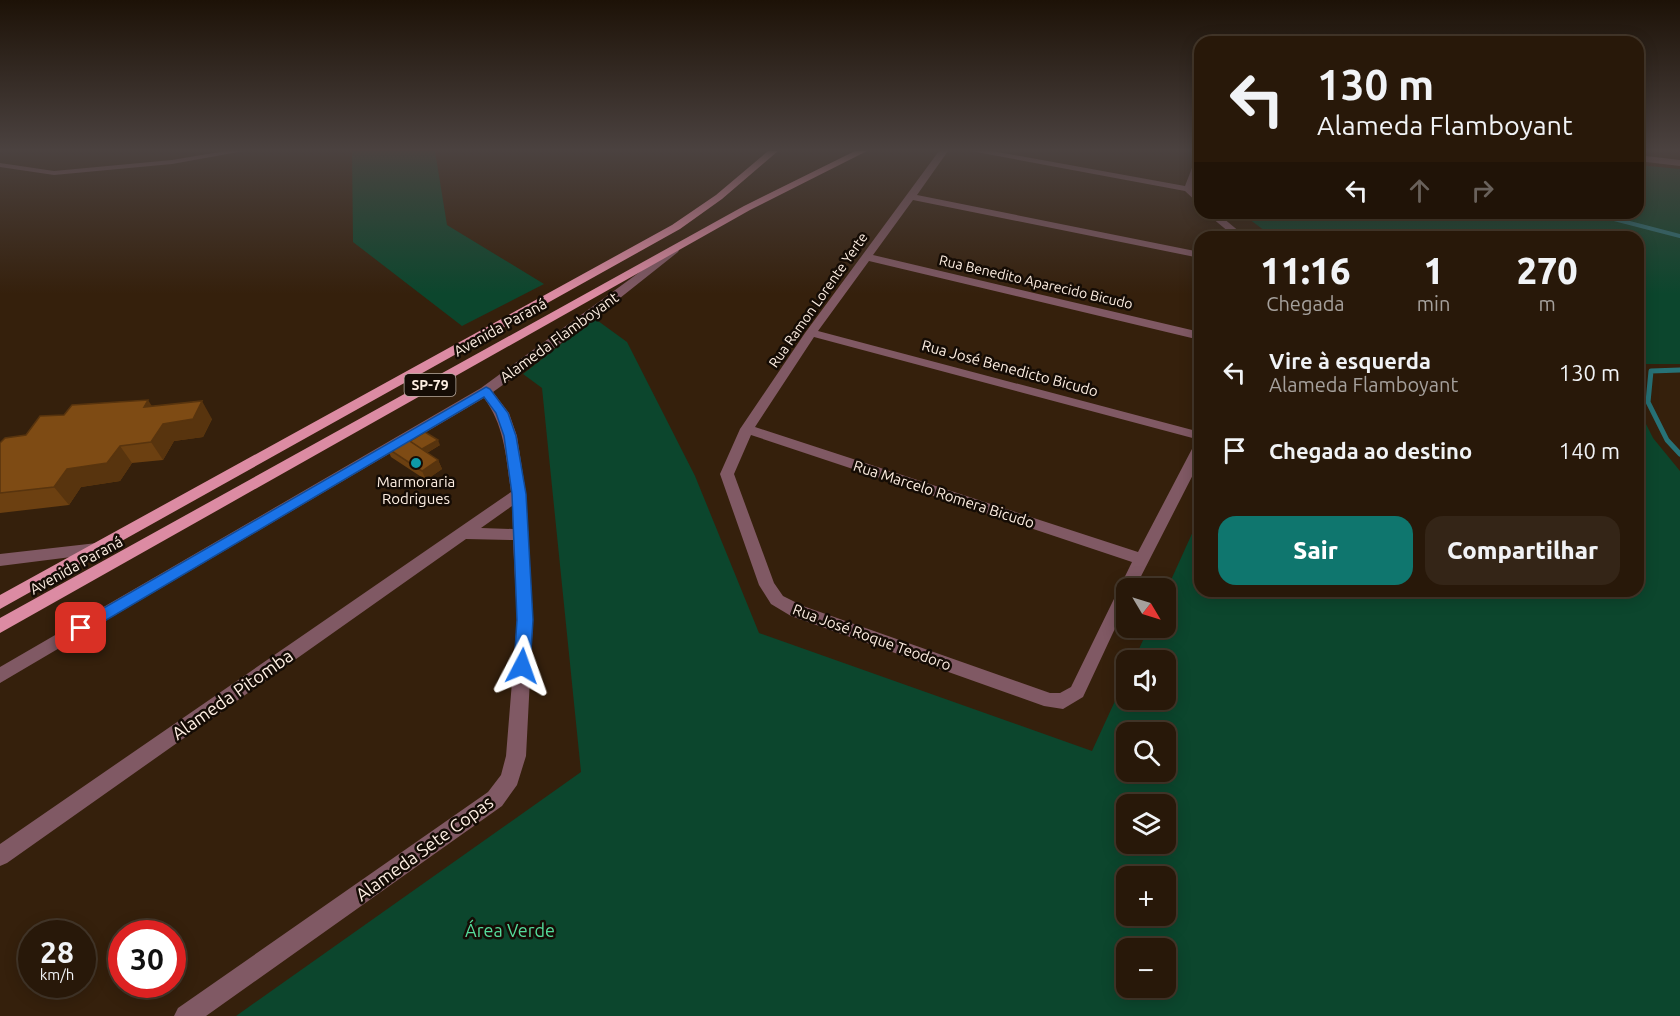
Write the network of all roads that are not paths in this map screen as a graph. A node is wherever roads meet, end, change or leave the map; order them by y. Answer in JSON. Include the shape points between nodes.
{"nodes":[{"id":1,"x":716,"y":198,"type":"edge"},
{"id":2,"x":767,"y":198,"type":"edge"},
{"id":3,"x":910,"y":198,"type":"edge"},
{"id":4,"x":918,"y":198,"type":"edge"},
{"id":5,"x":1218,"y":219,"type":"edge"},
{"id":6,"x":1234,"y":231,"type":"edge"},
{"id":7,"x":679,"y":246,"type":"junction"},
{"id":8,"x":1194,"y":254,"type":"edge"},
{"id":9,"x":866,"y":257,"type":"junction"},
{"id":10,"x":811,"y":333,"type":"junction"},
{"id":11,"x":1194,"y":335,"type":"edge"},
{"id":12,"x":486,"y":391,"type":"junction"},
{"id":13,"x":747,"y":429,"type":"junction"},
{"id":14,"x":1194,"y":434,"type":"edge"},
{"id":15,"x":1194,"y":458,"type":"edge"},
{"id":16,"x":727,"y":474,"type":"joint"},
{"id":17,"x":519,"y":494,"type":"junction"},
{"id":18,"x":464,"y":533,"type":"junction"},
{"id":19,"x":521,"y":534,"type":"junction"},
{"id":20,"x":97,"y":549,"type":"junction"},
{"id":21,"x":1141,"y":559,"type":"junction"},
{"id":22,"x":0,"y":561,"type":"edge"},
{"id":23,"x":1132,"y":578,"type":"edge"},
{"id":24,"x":0,"y":603,"type":"edge"},
{"id":25,"x":1116,"y":611,"type":"edge"},
{"id":26,"x":0,"y":627,"type":"edge"},
{"id":27,"x":0,"y":675,"type":"edge"},
{"id":28,"x":0,"y":856,"type":"edge"},
{"id":29,"x":186,"y":1016,"type":"edge"}],
"edges":[{"from":1,"to":20,"type":"main road","name":"Avenida Paraná","number":"SP-79","via":[[676,228]]},
{"from":2,"to":7,"type":"main road","name":"Avenida Paraná","number":"SP-79"},
{"from":3,"to":9,"type":"street","name":"Rua Ramon Lorente Yerte"},
{"from":4,"to":8,"type":"street"},
{"from":5,"to":6,"type":"street"},
{"from":7,"to":12,"type":"street","name":"Alameda Flamboyant"},
{"from":7,"to":26,"type":"main road","name":"Avenida Paraná","number":"SP-79"},
{"from":9,"to":10,"type":"street","name":"Rua Ramon Lorente Yerte"},
{"from":9,"to":11,"type":"street","name":"Rua Benedito Aparecido Bicudo"},
{"from":10,"to":13,"type":"street","name":"Rua Ramon Lorente Yerte"},
{"from":10,"to":14,"type":"street","name":"Rua José Benedicto Bicudo"},
{"from":12,"to":17,"type":"street","name":"Alameda Sete Copas","via":[[502,413],[510,436]]},
{"from":12,"to":27,"type":"street","name":"Alameda Flamboyant"},
{"from":13,"to":16,"type":"street","name":"Rua Ramon Lorente Yerte"},
{"from":13,"to":21,"type":"street","name":"Rua Marcelo Romera Bicudo"},
{"from":15,"to":21,"type":"street"},
{"from":16,"to":25,"type":"street","name":"Rua José Roque Teodoro","via":[[767,585],[777,600],[797,611],[1050,701],[1063,701],[1077,692]]},
{"from":17,"to":18,"type":"street","name":"Alameda Pitomba"},
{"from":17,"to":19,"type":"street","name":"Alameda Sete Copas"},
{"from":18,"to":19,"type":"street"},
{"from":18,"to":28,"type":"street","name":"Alameda Pitomba"},
{"from":19,"to":29,"type":"street","name":"Alameda Sete Copas","via":[[525,620],[516,756],[510,779],[495,799]]},
{"from":20,"to":22,"type":"street"},
{"from":20,"to":24,"type":"main road","name":"Avenida Paraná","number":"SP-79"},
{"from":21,"to":23,"type":"street"}]}
